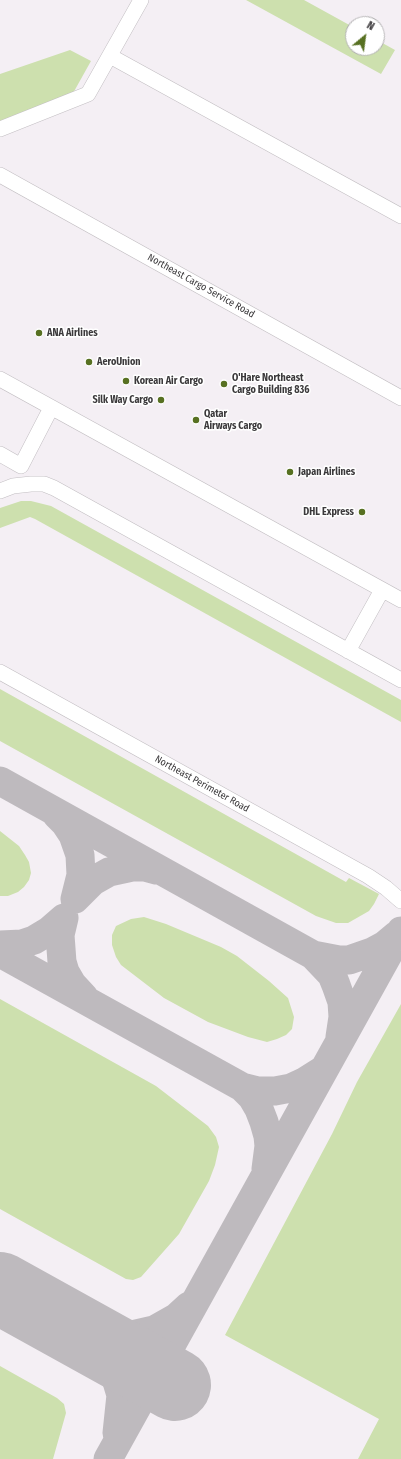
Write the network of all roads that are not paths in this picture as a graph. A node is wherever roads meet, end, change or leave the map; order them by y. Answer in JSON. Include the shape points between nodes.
{"nodes":[{"id":1,"x":141,"y":0,"type":"edge"},
{"id":2,"x":110,"y":56,"type":"junction"},
{"id":3,"x":0,"y":129,"type":"edge"},
{"id":4,"x":0,"y":175,"type":"edge"},
{"id":5,"x":401,"y":216,"type":"edge"},
{"id":6,"x":0,"y":379,"type":"edge"},
{"id":7,"x":401,"y":398,"type":"edge"},
{"id":8,"x":51,"y":408,"type":"junction"},
{"id":9,"x":0,"y":454,"type":"edge"},
{"id":10,"x":21,"y":466,"type":"junction"},
{"id":11,"x":31,"y":484,"type":"junction"},
{"id":12,"x":0,"y":491,"type":"edge"},
{"id":13,"x":382,"y":590,"type":"junction"},
{"id":14,"x":401,"y":600,"type":"edge"},
{"id":15,"x":348,"y":651,"type":"junction"},
{"id":16,"x":0,"y":672,"type":"edge"},
{"id":17,"x":401,"y":680,"type":"edge"},
{"id":18,"x":401,"y":901,"type":"edge"}],
"edges":[{"from":1,"to":2,"type":"street"},
{"from":2,"to":3,"type":"street","via":[[88,94]]},
{"from":2,"to":5,"type":"street"},
{"from":4,"to":7,"type":"street","name":"Northeast Cargo Service Road"},
{"from":6,"to":8,"type":"street"},
{"from":8,"to":10,"type":"street"},
{"from":8,"to":13,"type":"street"},
{"from":9,"to":10,"type":"street"},
{"from":10,"to":11,"type":"street"},
{"from":11,"to":12,"type":"street","via":[[13,486]]},
{"from":11,"to":15,"type":"street","via":[[44,484],[54,488]]},
{"from":13,"to":14,"type":"street"},
{"from":13,"to":15,"type":"street"},
{"from":15,"to":17,"type":"street"},
{"from":16,"to":18,"type":"street","name":"Northeast Perimeter Road","via":[[368,876]]}]}
